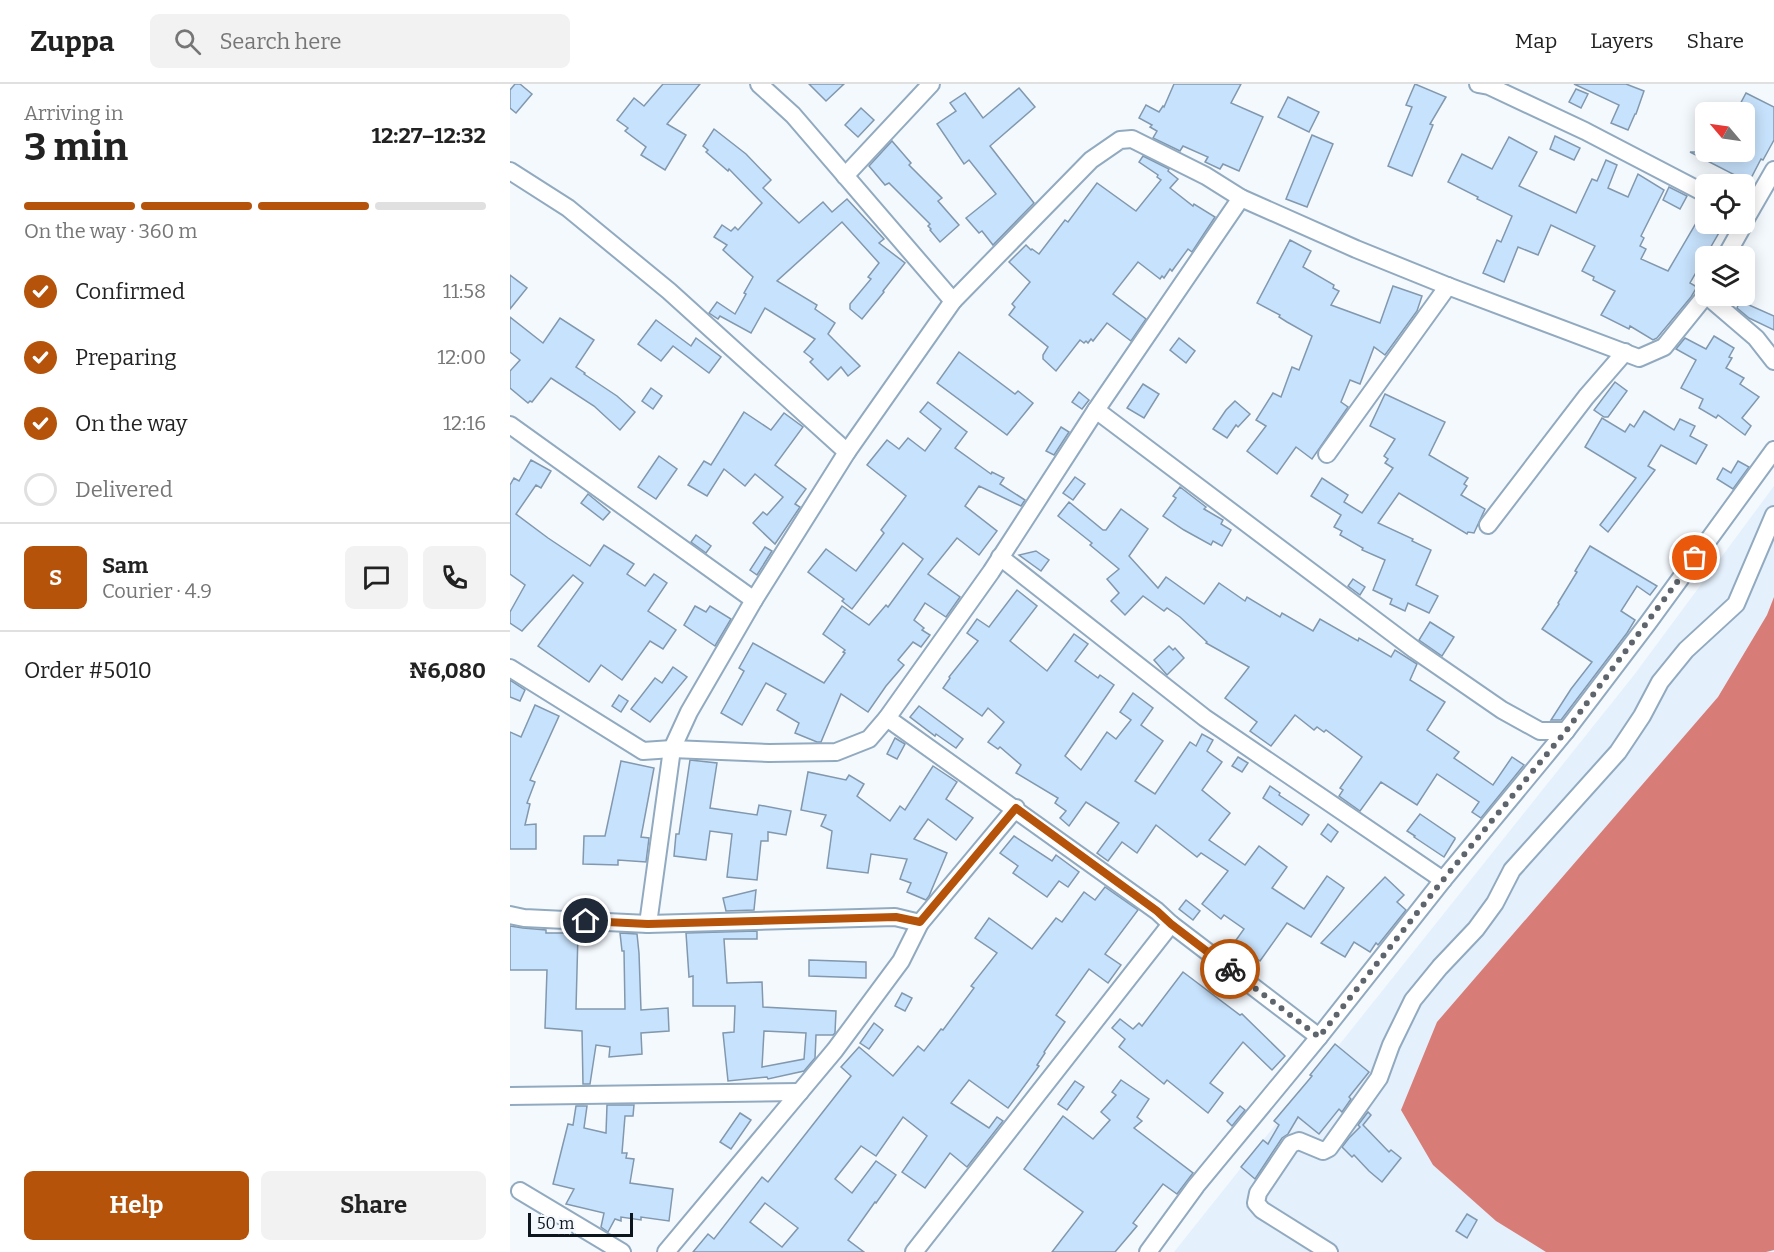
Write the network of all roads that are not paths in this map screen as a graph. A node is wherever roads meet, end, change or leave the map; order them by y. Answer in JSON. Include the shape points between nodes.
{"nodes":[{"id":1,"x":759,"y":84,"type":"edge"},
{"id":2,"x":931,"y":84,"type":"edge"},
{"id":3,"x":1478,"y":84,"type":"edge"},
{"id":4,"x":1774,"y":170,"type":"edge"},
{"id":5,"x":510,"y":171,"type":"edge"},
{"id":6,"x":845,"y":176,"type":"junction"},
{"id":7,"x":1695,"y":188,"type":"edge"},
{"id":8,"x":1241,"y":198,"type":"junction"},
{"id":9,"x":1755,"y":202,"type":"edge"},
{"id":10,"x":1448,"y":286,"type":"junction"},
{"id":11,"x":953,"y":301,"type":"junction"},
{"id":12,"x":1697,"y":306,"type":"edge"},
{"id":13,"x":1719,"y":306,"type":"edge"},
{"id":14,"x":1625,"y":352,"type":"junction"},
{"id":15,"x":1774,"y":361,"type":"edge"},
{"id":16,"x":1096,"y":410,"type":"junction"},
{"id":17,"x":510,"y":425,"type":"edge"},
{"id":18,"x":1774,"y":450,"type":"edge"},
{"id":19,"x":847,"y":452,"type":"junction"},
{"id":20,"x":1327,"y":454,"type":"dead end"},
{"id":21,"x":1774,"y":515,"type":"edge"},
{"id":22,"x":1488,"y":525,"type":"dead end"},
{"id":23,"x":1000,"y":557,"type":"junction"},
{"id":24,"x":753,"y":600,"type":"junction"},
{"id":25,"x":510,"y":668,"type":"edge"},
{"id":26,"x":887,"y":718,"type":"junction"},
{"id":27,"x":1566,"y":731,"type":"junction"},
{"id":28,"x":672,"y":749,"type":"junction"},
{"id":29,"x":1016,"y":808,"type":"junction"},
{"id":30,"x":1443,"y":880,"type":"junction"},
{"id":31,"x":510,"y":915,"type":"edge"},
{"id":32,"x":920,"y":922,"type":"junction"},
{"id":33,"x":648,"y":924,"type":"junction"},
{"id":34,"x":1171,"y":924,"type":"junction"},
{"id":35,"x":1319,"y":1037,"type":"junction"},
{"id":36,"x":800,"y":1092,"type":"junction"},
{"id":37,"x":510,"y":1096,"type":"edge"},
{"id":38,"x":520,"y":1191,"type":"dead end"},
{"id":39,"x":622,"y":1252,"type":"edge"},
{"id":40,"x":666,"y":1252,"type":"edge"},
{"id":41,"x":914,"y":1252,"type":"edge"},
{"id":42,"x":1149,"y":1252,"type":"edge"},
{"id":43,"x":1329,"y":1252,"type":"edge"}],
"edges":[{"from":1,"to":6,"type":"street","via":[[793,115]]},
{"from":2,"to":6,"type":"street"},
{"from":3,"to":7,"type":"street","via":[[1585,131]]},
{"from":4,"to":9,"type":"street"},
{"from":5,"to":19,"type":"street","via":[[568,208],[669,291]]},
{"from":6,"to":11,"type":"street"},
{"from":8,"to":10,"type":"street"},
{"from":8,"to":11,"type":"street","via":[[1132,139],[1120,140],[1091,160]]},
{"from":8,"to":16,"type":"street"},
{"from":10,"to":14,"type":"street"},
{"from":10,"to":20,"type":"street"},
{"from":11,"to":19,"type":"street"},
{"from":12,"to":14,"type":"street","via":[[1664,346],[1639,358]]},
{"from":13,"to":15,"type":"street","via":[[1756,338]]},
{"from":14,"to":22,"type":"street"},
{"from":16,"to":23,"type":"street"},
{"from":16,"to":27,"type":"street","via":[[1415,650],[1502,710],[1540,731]]},
{"from":17,"to":24,"type":"street"},
{"from":18,"to":27,"type":"street"},
{"from":19,"to":24,"type":"street"},
{"from":21,"to":43,"type":"street","via":[[1736,604],[1686,650],[1660,682],[1618,752],[1512,870],[1476,929],[1413,1000],[1380,1078],[1329,1148],[1323,1150],[1299,1141],[1291,1144],[1258,1193],[1256,1203],[1262,1210]]},
{"from":23,"to":26,"type":"street"},
{"from":23,"to":30,"type":"street","via":[[1205,718]]},
{"from":24,"to":28,"type":"street","via":[[688,712]]},
{"from":25,"to":28,"type":"street","via":[[643,751]]},
{"from":26,"to":28,"type":"street","via":[[869,739],[836,752]]},
{"from":26,"to":29,"type":"street"},
{"from":27,"to":30,"type":"street"},
{"from":28,"to":33,"type":"street"},
{"from":29,"to":32,"type":"street"},
{"from":29,"to":34,"type":"street"},
{"from":30,"to":35,"type":"street"},
{"from":31,"to":33,"type":"street"},
{"from":32,"to":33,"type":"street","via":[[896,917]]},
{"from":32,"to":36,"type":"street","via":[[901,961]]},
{"from":34,"to":35,"type":"street"},
{"from":34,"to":41,"type":"street"},
{"from":35,"to":42,"type":"street","via":[[1196,1185]]},
{"from":36,"to":37,"type":"street"},
{"from":36,"to":40,"type":"street"},
{"from":38,"to":39,"type":"street"}]}
